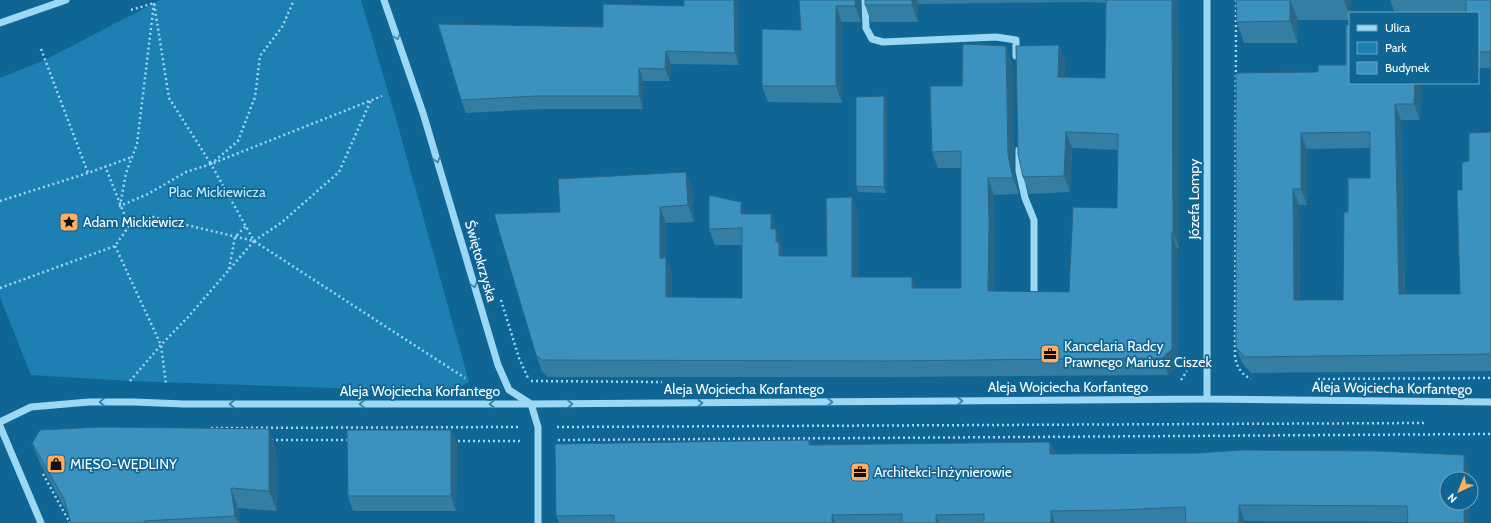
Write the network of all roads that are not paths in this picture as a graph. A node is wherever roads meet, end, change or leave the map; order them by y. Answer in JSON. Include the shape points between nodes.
{"nodes":[{"id":1,"x":66,"y":0,"type":"edge"},
{"id":2,"x":384,"y":0,"type":"edge"},
{"id":3,"x":865,"y":0,"type":"edge"},
{"id":4,"x":1206,"y":0,"type":"edge"},
{"id":5,"x":0,"y":23,"type":"edge"},
{"id":6,"x":1016,"y":63,"type":"edge"},
{"id":7,"x":1018,"y":140,"type":"edge"},
{"id":8,"x":1034,"y":294,"type":"edge"},
{"id":9,"x":1206,"y":399,"type":"junction"},
{"id":10,"x":1491,"y":402,"type":"edge"},
{"id":11,"x":531,"y":404,"type":"junction"},
{"id":12,"x":0,"y":422,"type":"edge"},
{"id":13,"x":0,"y":426,"type":"edge"},
{"id":14,"x":41,"y":523,"type":"edge"},
{"id":15,"x":538,"y":523,"type":"edge"}],
"edges":[{"from":1,"to":5,"type":"street"},
{"from":2,"to":11,"type":"street","name":"Świętokrzyska","one_way":true,"via":[[423,113],[498,365],[509,390]]},
{"from":3,"to":6,"type":"street","via":[[866,28],[872,39],[883,42],[996,37],[1016,40]]},
{"from":4,"to":9,"type":"street","name":"Józefa Lompy"},
{"from":7,"to":8,"type":"street","via":[[1019,171],[1025,198],[1034,220]]},
{"from":9,"to":10,"type":"street","name":"Aleja Wojciecha Korfantego"},
{"from":11,"to":9,"type":"street","name":"Aleja Wojciecha Korfantego","one_way":true},
{"from":11,"to":12,"type":"street","name":"Aleja Wojciecha Korfantego","one_way":true,"via":[[89,402],[31,407]]},
{"from":11,"to":15,"type":"street","via":[[538,427]]},
{"from":13,"to":14,"type":"street"}]}
